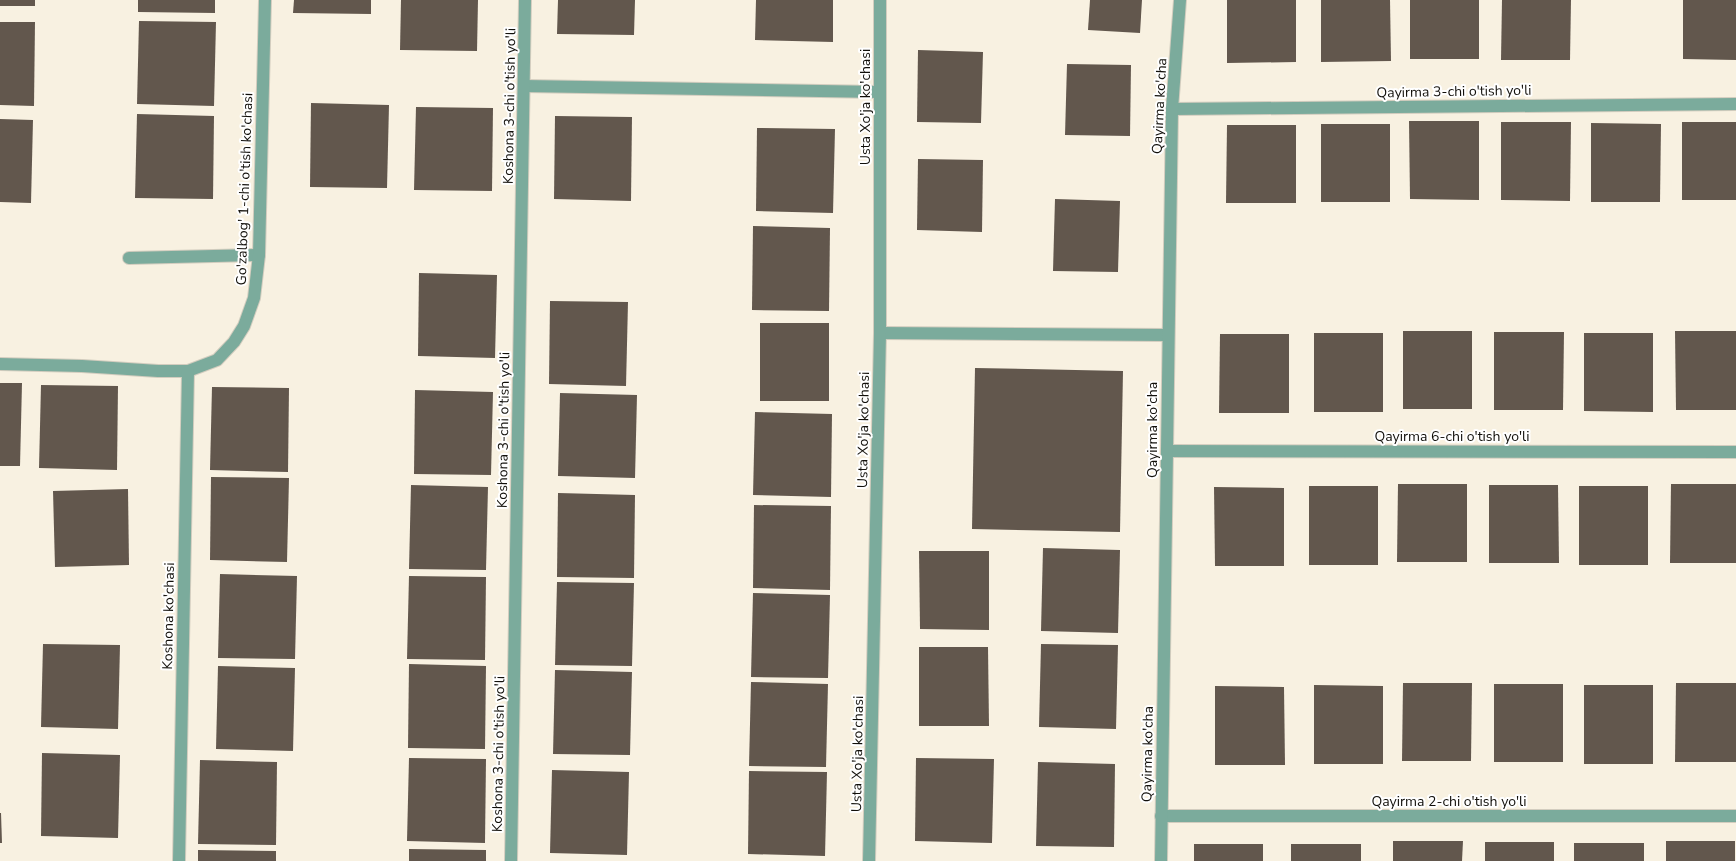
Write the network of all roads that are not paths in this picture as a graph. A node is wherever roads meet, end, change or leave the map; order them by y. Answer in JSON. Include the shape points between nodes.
{"nodes":[{"id":1,"x":265,"y":0,"type":"edge"},
{"id":2,"x":525,"y":0,"type":"edge"},
{"id":3,"x":880,"y":0,"type":"edge"},
{"id":4,"x":1180,"y":0,"type":"edge"},
{"id":5,"x":524,"y":86,"type":"junction"},
{"id":6,"x":880,"y":92,"type":"junction"},
{"id":7,"x":1736,"y":104,"type":"edge"},
{"id":8,"x":1172,"y":109,"type":"junction"},
{"id":9,"x":259,"y":255,"type":"junction"},
{"id":10,"x":129,"y":258,"type":"dead end"},
{"id":11,"x":880,"y":333,"type":"junction"},
{"id":12,"x":1168,"y":335,"type":"junction"},
{"id":13,"x":0,"y":364,"type":"edge"},
{"id":14,"x":188,"y":371,"type":"junction"},
{"id":15,"x":1167,"y":451,"type":"junction"},
{"id":16,"x":1736,"y":452,"type":"edge"},
{"id":17,"x":1161,"y":816,"type":"junction"},
{"id":18,"x":1736,"y":816,"type":"edge"},
{"id":19,"x":179,"y":861,"type":"edge"},
{"id":20,"x":511,"y":861,"type":"edge"},
{"id":21,"x":870,"y":861,"type":"edge"},
{"id":22,"x":1161,"y":861,"type":"edge"}],
"edges":[{"from":1,"to":9,"type":"street","name":"Go'zalbog' 1-chi o'tish ko'chasi"},
{"from":2,"to":5,"type":"street","name":"Koshona 3-chi o'tish yo'li"},
{"from":3,"to":6,"type":"street","name":"Usta Xo'ja ko'chasi"},
{"from":4,"to":8,"type":"street","name":"Qayirma ko'cha"},
{"from":5,"to":6,"type":"street"},
{"from":5,"to":20,"type":"street","name":"Koshona 3-chi o'tish yo'li"},
{"from":6,"to":11,"type":"street","name":"Usta Xo'ja ko'chasi"},
{"from":7,"to":8,"type":"street","name":"Qayirma 3-chi o'tish yo'li"},
{"from":8,"to":12,"type":"street","name":"Qayirma ko'cha"},
{"from":9,"to":10,"type":"street"},
{"from":9,"to":14,"type":"street","name":"Go'zalbog' 1-chi o'tish ko'chasi","via":[[254,298],[244,326],[234,342],[217,360]]},
{"from":11,"to":12,"type":"street"},
{"from":11,"to":21,"type":"street","name":"Usta Xo'ja ko'chasi"},
{"from":12,"to":15,"type":"street","name":"Qayirma ko'cha"},
{"from":13,"to":14,"type":"street"},
{"from":14,"to":19,"type":"street","name":"Koshona ko'chasi"},
{"from":15,"to":16,"type":"street","name":"Qayirma 6-chi o'tish yo'li"},
{"from":15,"to":17,"type":"street","name":"Qayirma ko'cha"},
{"from":17,"to":18,"type":"street","name":"Qayirma 2-chi o'tish yo'li"},
{"from":17,"to":22,"type":"street","name":"Qayirma ko'cha"}]}
